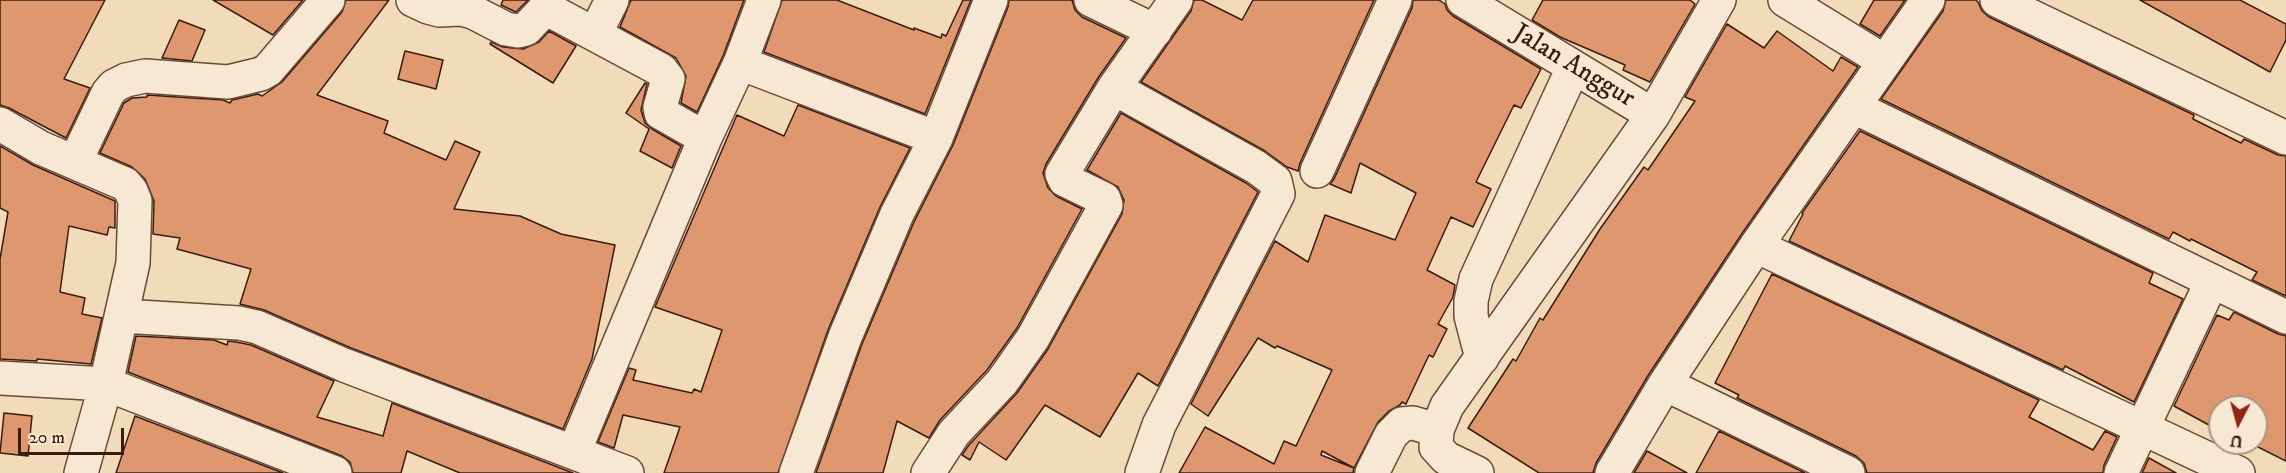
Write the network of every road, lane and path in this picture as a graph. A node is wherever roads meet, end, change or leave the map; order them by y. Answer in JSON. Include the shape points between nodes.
{"nodes":[{"id":1,"x":328,"y":0,"type":"edge"},
{"id":2,"x":414,"y":0,"type":"edge"},
{"id":3,"x":612,"y":0,"type":"edge"},
{"id":4,"x":764,"y":0,"type":"edge"},
{"id":5,"x":991,"y":0,"type":"edge"},
{"id":6,"x":1091,"y":0,"type":"edge"},
{"id":7,"x":1176,"y":0,"type":"edge"},
{"id":8,"x":1395,"y":0,"type":"edge"},
{"id":9,"x":1463,"y":0,"type":"edge"},
{"id":10,"x":1719,"y":0,"type":"edge"},
{"id":11,"x":1785,"y":0,"type":"edge"},
{"id":12,"x":1928,"y":0,"type":"edge"},
{"id":13,"x":1997,"y":0,"type":"edge"},
{"id":14,"x":1155,"y":31,"type":"junction"},
{"id":15,"x":595,"y":34,"type":"junction"},
{"id":16,"x":1884,"y":61,"type":"junction"},
{"id":17,"x":740,"y":63,"type":"junction"},
{"id":18,"x":1573,"y":68,"type":"junction"},
{"id":19,"x":1114,"y":88,"type":"junction"},
{"id":20,"x":1854,"y":107,"type":"junction"},
{"id":21,"x":1653,"y":115,"type":"junction"},
{"id":22,"x":0,"y":124,"type":"edge"},
{"id":23,"x":705,"y":138,"type":"junction"},
{"id":24,"x":936,"y":138,"type":"junction"},
{"id":25,"x":2286,"y":138,"type":"edge"},
{"id":26,"x":75,"y":162,"type":"junction"},
{"id":27,"x":1317,"y":171,"type":"dead end"},
{"id":28,"x":1756,"y":246,"type":"junction"},
{"id":29,"x":2212,"y":281,"type":"junction"},
{"id":30,"x":122,"y":316,"type":"junction"},
{"id":31,"x":2286,"y":317,"type":"edge"},
{"id":32,"x":1482,"y":358,"type":"junction"},
{"id":33,"x":0,"y":378,"type":"edge"},
{"id":34,"x":106,"y":384,"type":"junction"},
{"id":35,"x":1665,"y":384,"type":"junction"},
{"id":36,"x":2142,"y":428,"type":"junction"},
{"id":37,"x":1437,"y":430,"type":"junction"},
{"id":38,"x":585,"y":462,"type":"edge"},
{"id":39,"x":81,"y":473,"type":"edge"},
{"id":40,"x":335,"y":473,"type":"edge"},
{"id":41,"x":627,"y":473,"type":"edge"},
{"id":42,"x":796,"y":473,"type":"edge"},
{"id":43,"x":928,"y":473,"type":"edge"},
{"id":44,"x":1142,"y":473,"type":"edge"},
{"id":45,"x":1372,"y":473,"type":"edge"},
{"id":46,"x":1477,"y":473,"type":"edge"},
{"id":47,"x":1612,"y":473,"type":"edge"},
{"id":48,"x":1848,"y":473,"type":"edge"},
{"id":49,"x":2121,"y":473,"type":"edge"},
{"id":50,"x":2238,"y":473,"type":"edge"}],
"edges":[{"from":1,"to":26,"type":"street","via":[[261,74],[228,82],[145,76],[114,86]]},
{"from":2,"to":15,"type":"street","via":[[439,10],[473,12],[506,29],[519,31],[542,12],[551,11]]},
{"from":3,"to":15,"type":"street"},
{"from":4,"to":17,"type":"street"},
{"from":5,"to":24,"type":"street"},
{"from":6,"to":14,"type":"street"},
{"from":7,"to":14,"type":"street"},
{"from":8,"to":27,"type":"street"},
{"from":9,"to":18,"type":"street","name":"Jalan Anggur"},
{"from":10,"to":21,"type":"street"},
{"from":11,"to":16,"type":"street"},
{"from":12,"to":16,"type":"street"},
{"from":13,"to":25,"type":"street"},
{"from":14,"to":19,"type":"street"},
{"from":15,"to":23,"type":"street","via":[[661,70],[668,79],[661,113]]},
{"from":16,"to":20,"type":"street"},
{"from":17,"to":23,"type":"street"},
{"from":17,"to":24,"type":"street"},
{"from":18,"to":21,"type":"street","name":"Jalan Anggur"},
{"from":18,"to":32,"type":"street","via":[[1476,279],[1471,316]]},
{"from":19,"to":43,"type":"street","via":[[1062,170],[1065,180],[1104,199],[1106,205],[1033,338],[1002,382],[954,433]]},
{"from":19,"to":44,"type":"street","via":[[1256,167],[1275,181],[1278,194],[1159,425]]},
{"from":20,"to":28,"type":"street"},
{"from":20,"to":29,"type":"street"},
{"from":21,"to":32,"type":"street"},
{"from":22,"to":26,"type":"street"},
{"from":23,"to":38,"type":"street"},
{"from":24,"to":42,"type":"street","via":[[897,214],[845,337]]},
{"from":26,"to":30,"type":"street","via":[[132,191],[134,262]]},
{"from":28,"to":35,"type":"street"},
{"from":28,"to":36,"type":"street"},
{"from":29,"to":31,"type":"street"},
{"from":29,"to":36,"type":"street"},
{"from":30,"to":34,"type":"street"},
{"from":30,"to":38,"type":"street","via":[[257,327]]},
{"from":32,"to":37,"type":"street","via":[[1447,406]]},
{"from":33,"to":34,"type":"street"},
{"from":34,"to":39,"type":"street"},
{"from":34,"to":40,"type":"street"},
{"from":35,"to":47,"type":"street"},
{"from":35,"to":48,"type":"street"},
{"from":36,"to":49,"type":"street"},
{"from":36,"to":50,"type":"street"},
{"from":37,"to":45,"type":"street","via":[[1402,424],[1391,435]]},
{"from":37,"to":46,"type":"street","via":[[1436,447],[1446,458]]},
{"from":38,"to":41,"type":"street"}]}
